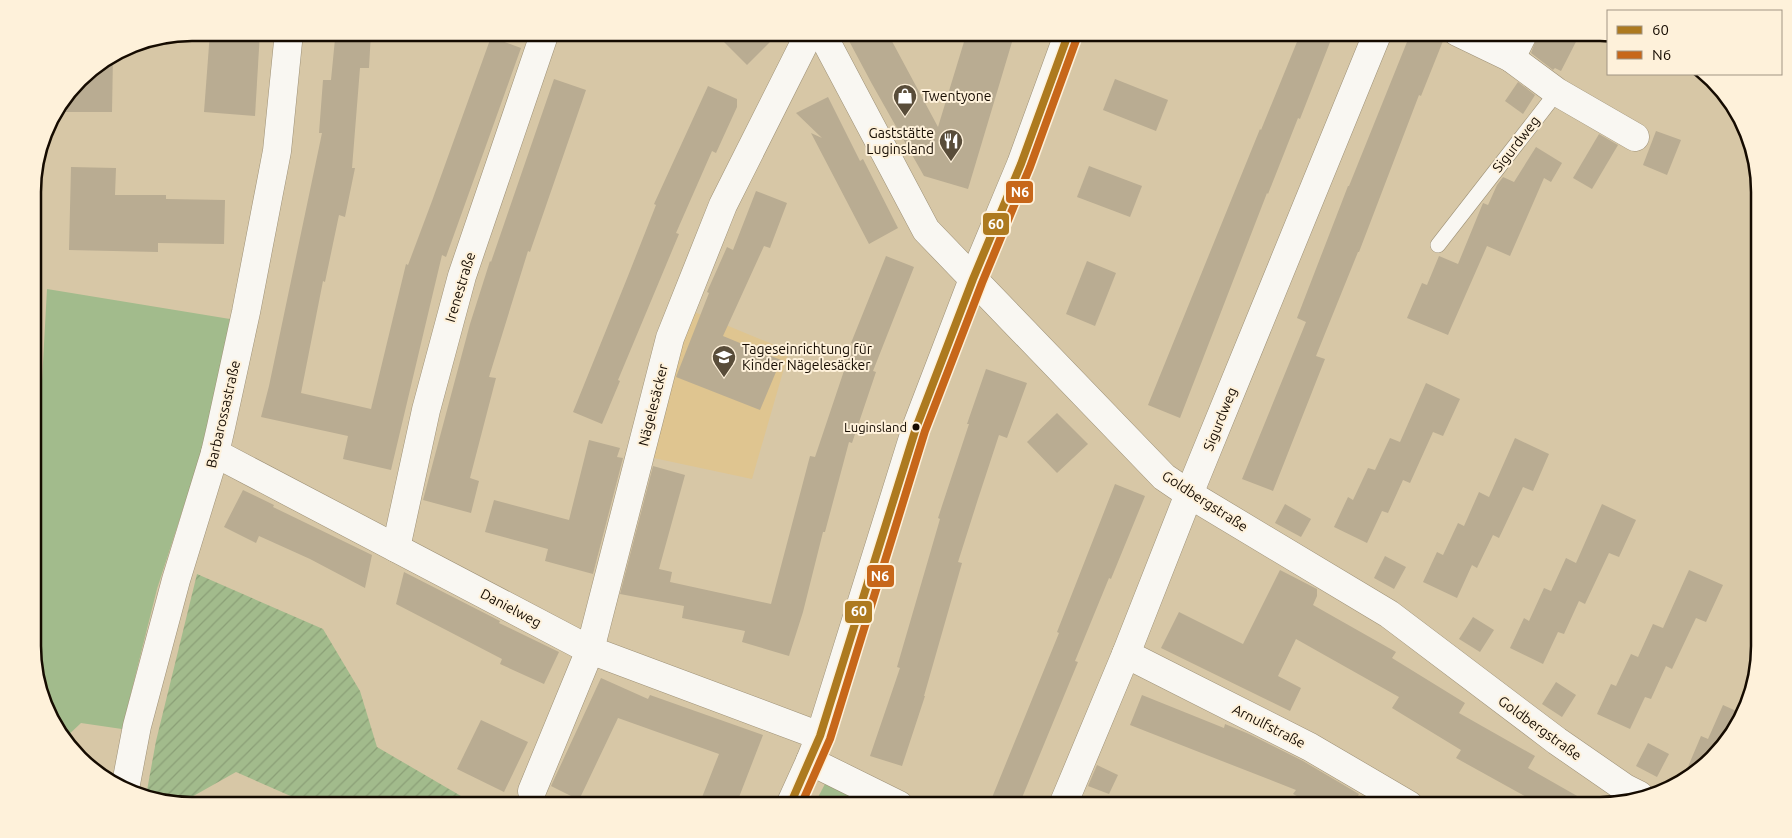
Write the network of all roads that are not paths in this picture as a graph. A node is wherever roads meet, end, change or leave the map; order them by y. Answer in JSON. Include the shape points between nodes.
{"nodes":[{"id":1,"x":1066,"y":41,"type":"edge"},
{"id":2,"x":1374,"y":41,"type":"edge"},
{"id":3,"x":1476,"y":41,"type":"edge"},
{"id":4,"x":1519,"y":41,"type":"edge"},
{"id":5,"x":288,"y":42,"type":"edge"},
{"id":6,"x":542,"y":42,"type":"edge"},
{"id":7,"x":805,"y":42,"type":"edge"},
{"id":8,"x":826,"y":42,"type":"edge"},
{"id":9,"x":1511,"y":58,"type":"junction"},
{"id":10,"x":1557,"y":92,"type":"junction"},
{"id":11,"x":1635,"y":137,"type":"dead end"},
{"id":12,"x":1438,"y":244,"type":"dead end"},
{"id":13,"x":973,"y":279,"type":"junction"},
{"id":14,"x":215,"y":453,"type":"junction"},
{"id":15,"x":1189,"y":494,"type":"junction"},
{"id":16,"x":396,"y":548,"type":"junction"},
{"id":17,"x":590,"y":650,"type":"junction"},
{"id":18,"x":1126,"y":654,"type":"junction"},
{"id":19,"x":815,"y":749,"type":"junction"},
{"id":20,"x":126,"y":781,"type":"edge"},
{"id":21,"x":532,"y":791,"type":"dead end"},
{"id":22,"x":1635,"y":793,"type":"edge"},
{"id":23,"x":1067,"y":796,"type":"edge"},
{"id":24,"x":1394,"y":796,"type":"edge"},
{"id":25,"x":794,"y":797,"type":"edge"},
{"id":26,"x":886,"y":797,"type":"edge"}],
"edges":[{"from":1,"to":13,"type":"street","via":[[1021,164]]},
{"from":2,"to":15,"type":"street","name":"Sigurdweg"},
{"from":3,"to":9,"type":"street"},
{"from":4,"to":9,"type":"street"},
{"from":5,"to":14,"type":"street","name":"Barbarossastraße","via":[[277,151]]},
{"from":6,"to":16,"type":"street","name":"Irenestraße","via":[[462,276],[426,410]]},
{"from":7,"to":17,"type":"street","name":"Nägelesäcker","via":[[722,205],[670,338]]},
{"from":8,"to":13,"type":"street","name":"Goldbergstraße","via":[[926,230]]},
{"from":9,"to":10,"type":"street"},
{"from":10,"to":11,"type":"street"},
{"from":10,"to":12,"type":"lane","name":"Sigurdweg"},
{"from":13,"to":15,"type":"street","name":"Goldbergstraße","via":[[1164,476]]},
{"from":13,"to":19,"type":"street","via":[[916,428]]},
{"from":14,"to":16,"type":"street","name":"Danielweg"},
{"from":14,"to":20,"type":"street","name":"Barbarossastraße","via":[[174,589],[137,726]]},
{"from":15,"to":18,"type":"street","name":"Sigurdweg"},
{"from":15,"to":22,"type":"street","name":"Goldbergstraße","via":[[1388,614],[1557,741]]},
{"from":16,"to":17,"type":"street","name":"Danielweg"},
{"from":17,"to":19,"type":"street","name":"Danielweg"},
{"from":17,"to":21,"type":"street","name":"Nägelesäcker"},
{"from":18,"to":23,"type":"street","name":"Sigurdweg"},
{"from":18,"to":24,"type":"street","name":"Arnulfstraße","via":[[1310,747]]},
{"from":19,"to":25,"type":"street"},
{"from":19,"to":26,"type":"street","name":"Danielweg"}]}
